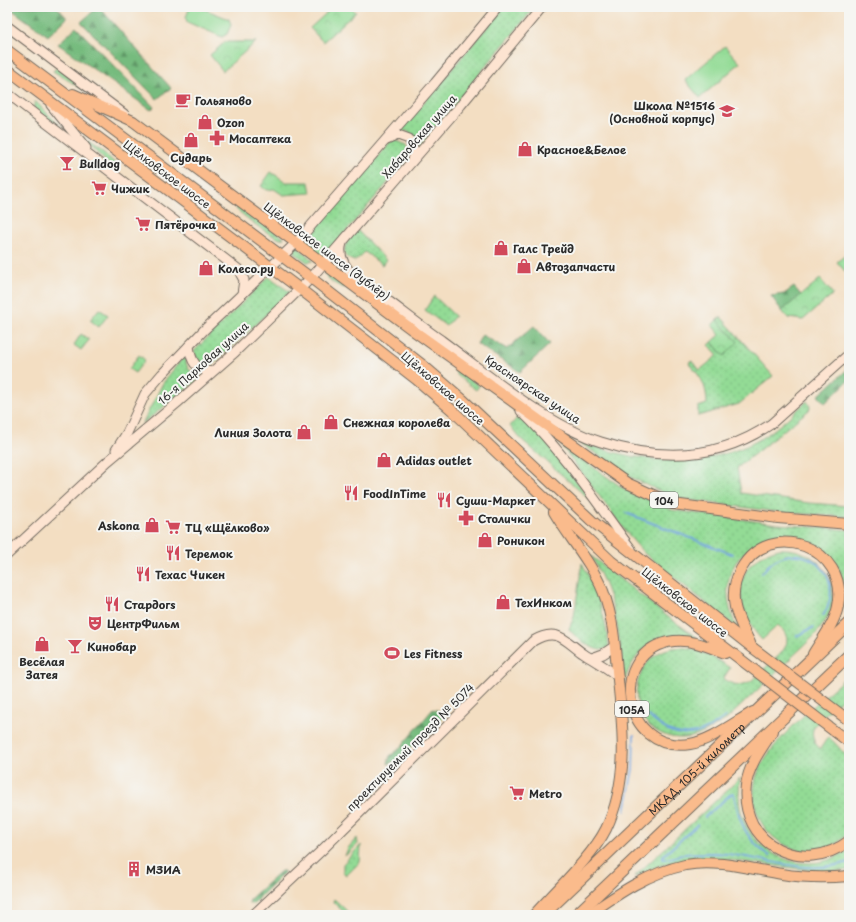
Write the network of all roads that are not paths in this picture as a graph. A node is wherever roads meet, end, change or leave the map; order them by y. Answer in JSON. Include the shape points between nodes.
{"nodes":[{"id":1,"x":498,"y":7,"type":"edge"},
{"id":2,"x":542,"y":7,"type":"edge"},
{"id":3,"x":7,"y":26,"type":"edge"},
{"id":4,"x":7,"y":50,"type":"edge"},
{"id":5,"x":7,"y":69,"type":"edge"},
{"id":6,"x":55,"y":86,"type":"junction"},
{"id":7,"x":7,"y":93,"type":"edge"},
{"id":8,"x":45,"y":98,"type":"junction"},
{"id":9,"x":133,"y":121,"type":"junction"},
{"id":10,"x":384,"y":142,"type":"junction"},
{"id":11,"x":101,"y":164,"type":"junction"},
{"id":12,"x":411,"y":164,"type":"junction"},
{"id":13,"x":296,"y":243,"type":"junction"},
{"id":14,"x":342,"y":243,"type":"junction"},
{"id":15,"x":282,"y":257,"type":"junction"},
{"id":16,"x":324,"y":264,"type":"junction"},
{"id":17,"x":271,"y":267,"type":"junction"},
{"id":18,"x":311,"y":278,"type":"junction"},
{"id":19,"x":300,"y":289,"type":"junction"},
{"id":20,"x":242,"y":294,"type":"junction"},
{"id":21,"x":189,"y":346,"type":"junction"},
{"id":22,"x":849,"y":354,"type":"edge"},
{"id":23,"x":211,"y":372,"type":"junction"},
{"id":24,"x":508,"y":399,"type":"junction"},
{"id":25,"x":108,"y":461,"type":"junction"},
{"id":26,"x":548,"y":502,"type":"junction"},
{"id":27,"x":849,"y":524,"type":"edge"},
{"id":28,"x":7,"y":555,"type":"edge"},
{"id":29,"x":638,"y":558,"type":"junction"},
{"id":30,"x":849,"y":622,"type":"edge"},
{"id":31,"x":615,"y":646,"type":"junction"},
{"id":32,"x":753,"y":647,"type":"junction"},
{"id":33,"x":849,"y":654,"type":"edge"},
{"id":34,"x":592,"y":658,"type":"junction"},
{"id":35,"x":738,"y":658,"type":"junction"},
{"id":36,"x":849,"y":662,"type":"edge"},
{"id":37,"x":807,"y":663,"type":"junction"},
{"id":38,"x":618,"y":677,"type":"junction"},
{"id":39,"x":823,"y":680,"type":"junction"},
{"id":40,"x":763,"y":706,"type":"junction"},
{"id":41,"x":848,"y":720,"type":"edge"},
{"id":42,"x":779,"y":723,"type":"junction"},
{"id":43,"x":842,"y":737,"type":"edge"},
{"id":44,"x":849,"y":746,"type":"edge"},
{"id":45,"x":849,"y":841,"type":"edge"},
{"id":46,"x":849,"y":876,"type":"edge"},
{"id":47,"x":253,"y":915,"type":"edge"},
{"id":48,"x":534,"y":915,"type":"edge"},
{"id":49,"x":543,"y":915,"type":"edge"},
{"id":50,"x":576,"y":915,"type":"edge"},
{"id":51,"x":588,"y":915,"type":"edge"}],
"edges":[{"from":1,"to":10,"type":"main road","name":"Хабаровская улица"},
{"from":2,"to":12,"type":"main road","name":"Хабаровская улица"},
{"from":3,"to":9,"type":"main road","name":"Щёлковское шоссе (дублёр)"},
{"from":4,"to":6,"type":"main road","name":"Щёлковское шоссе"},
{"from":5,"to":8,"type":"main road","name":"Щёлковское шоссе"},
{"from":6,"to":9,"type":"main road","name":"Щёлковское шоссе (дублёр)"},
{"from":6,"to":15,"type":"main road","name":"Щёлковское шоссе"},
{"from":7,"to":11,"type":"main road"},
{"from":8,"to":11,"type":"main road"},
{"from":8,"to":17,"type":"main road","name":"Щёлковское шоссе"},
{"from":9,"to":13,"type":"main road","name":"Щёлковское шоссе (дублёр)"},
{"from":10,"to":12,"type":"main road","via":[[398,135],[409,139],[414,150]]},
{"from":10,"to":13,"type":"main road","name":"Хабаровская улица"},
{"from":11,"to":20,"type":"main road","via":[[238,269],[244,280]]},
{"from":12,"to":14,"type":"main road","name":"Хабаровская улица"},
{"from":13,"to":15,"type":"main road","name":"Хабаровская улица"},
{"from":13,"to":16,"type":"main road","name":"Щёлковское шоссе (дублёр)"},
{"from":14,"to":16,"type":"main road","name":"Хабаровская улица"},
{"from":14,"to":22,"type":"main road","name":"Красноярская улица","via":[[341,256],[353,275],[460,354],[548,416],[584,436],[618,446],[659,453],[690,454],[721,448],[759,432]]},
{"from":15,"to":17,"type":"main road","name":"16-я Парковая улица"},
{"from":15,"to":18,"type":"main road","name":"Щёлковское шоссе"},
{"from":16,"to":18,"type":"main road","name":"Хабаровская улица"},
{"from":16,"to":24,"type":"main road","name":"Щёлковское шоссе (дублёр)"},
{"from":17,"to":19,"type":"main road","name":"Щёлковское шоссе"},
{"from":17,"to":20,"type":"main road","name":"16-я Парковая улица"},
{"from":18,"to":19,"type":"main road","name":"16-я Парковая улица"},
{"from":18,"to":29,"type":"main road","name":"Щёлковское шоссе","via":[[444,382],[554,487]]},
{"from":19,"to":23,"type":"main road","name":"16-я Парковая улица"},
{"from":19,"to":26,"type":"main road","name":"Щёлковское шоссе","via":[[434,394]]},
{"from":20,"to":21,"type":"main road","name":"16-я Парковая улица"},
{"from":21,"to":23,"type":"main road","via":[[194,365],[203,371]]},
{"from":21,"to":25,"type":"main road","name":"16-я Парковая улица","via":[[145,394],[127,434]]},
{"from":23,"to":25,"type":"main road","name":"16-я Парковая улица"},
{"from":24,"to":27,"type":"main road","number":"104","via":[[626,483],[674,504],[778,518]]},
{"from":24,"to":29,"type":"main road","via":[[550,442]]},
{"from":25,"to":28,"type":"main road","name":"16-я Парковая улица"},
{"from":26,"to":31,"type":"main road","via":[[603,591],[611,618]]},
{"from":26,"to":35,"type":"main road","name":"Щёлковское шоссе","via":[[612,561]]},
{"from":29,"to":32,"type":"main road","name":"Щёлковское шоссе"},
{"from":30,"to":37,"type":"highway","name":"МКАД, 105-й километр"},
{"from":31,"to":34,"type":"main road"},
{"from":31,"to":38,"type":"main road"},
{"from":32,"to":37,"type":"main road","via":[[735,607],[734,590],[739,573],[748,559],[766,547],[786,542],[803,545],[818,553],[830,566],[839,590],[836,615]]},
{"from":32,"to":41,"type":"main road","name":"Щёлковское шоссе","bridge":true},
{"from":33,"to":39,"type":"highway","name":"МКАД, 105-й километр"},
{"from":34,"to":38,"type":"main road","name":"проектируемый проезд № 5074"},
{"from":34,"to":47,"type":"main road","name":"проектируемый проезд № 5074","via":[[562,637],[552,634],[533,641]]},
{"from":35,"to":40,"type":"main road","number":"105A","via":[[714,648],[685,641],[653,649],[632,674],[629,696],[635,717],[645,730],[659,740],[680,745],[702,740]]},
{"from":35,"to":43,"type":"main road","name":"Щёлковское шоссе","bridge":true},
{"from":36,"to":39,"type":"main road"},
{"from":37,"to":40,"type":"highway","name":"МКАД, 105-й километр"},
{"from":38,"to":48,"type":"main road","via":[[623,736],[622,768],[614,808],[605,830],[590,852]]},
{"from":39,"to":42,"type":"highway","name":"МКАД, 105-й километр"},
{"from":40,"to":49,"type":"highway","name":"МКАД, 105-й километр"},
{"from":42,"to":45,"type":"main road","via":[[750,768],[745,797],[751,822],[767,842],[790,854],[816,856],[828,853]]},
{"from":42,"to":50,"type":"highway","name":"МКАД, 105-й километр"},
{"from":43,"to":44,"type":"main road","name":"Щёлковское шоссе"},
{"from":46,"to":51,"type":"main road","via":[[824,878],[715,864],[686,865],[637,882]]}]}
